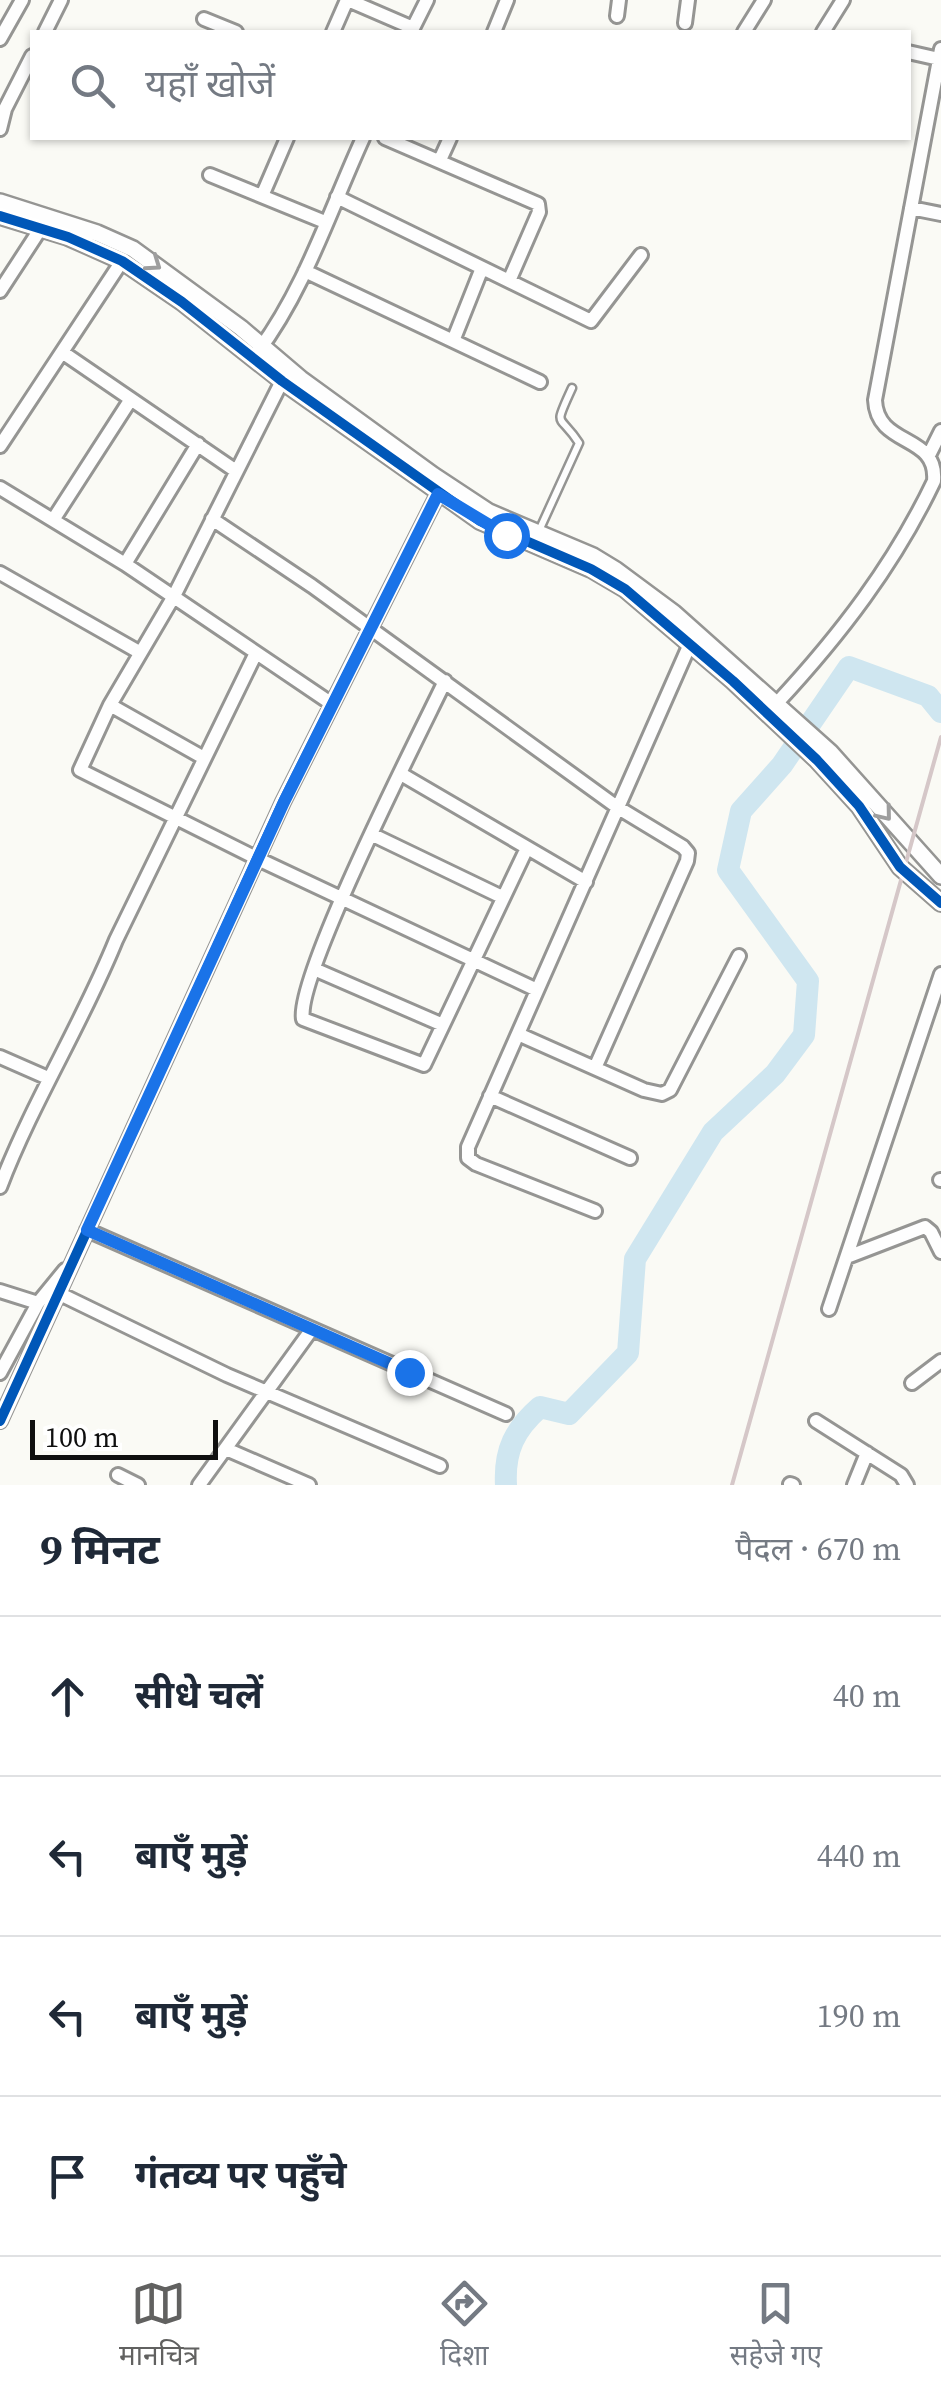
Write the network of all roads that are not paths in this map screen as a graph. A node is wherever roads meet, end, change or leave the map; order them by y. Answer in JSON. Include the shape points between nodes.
{"nodes":[{"id":1,"x":22,"y":0,"type":"edge"},
{"id":2,"x":62,"y":0,"type":"edge"},
{"id":3,"x":347,"y":0,"type":"edge"},
{"id":4,"x":427,"y":0,"type":"edge"},
{"id":5,"x":507,"y":0,"type":"edge"},
{"id":6,"x":619,"y":0,"type":"edge"},
{"id":7,"x":688,"y":0,"type":"edge"},
{"id":8,"x":764,"y":0,"type":"edge"},
{"id":9,"x":844,"y":0,"type":"edge"},
{"id":10,"x":617,"y":16,"type":"dead end"},
{"id":11,"x":204,"y":19,"type":"dead end"},
{"id":12,"x":685,"y":23,"type":"dead end"},
{"id":13,"x":46,"y":30,"type":"edge"},
{"id":14,"x":231,"y":30,"type":"edge"},
{"id":15,"x":334,"y":30,"type":"edge"},
{"id":16,"x":412,"y":30,"type":"edge"},
{"id":17,"x":495,"y":30,"type":"edge"},
{"id":18,"x":745,"y":30,"type":"edge"},
{"id":19,"x":825,"y":30,"type":"edge"},
{"id":20,"x":0,"y":39,"type":"edge"},
{"id":21,"x":911,"y":52,"type":"edge"},
{"id":22,"x":940,"y":54,"type":"edge"},
{"id":23,"x":30,"y":60,"type":"edge"},
{"id":24,"x":936,"y":101,"type":"edge"},
{"id":25,"x":0,"y":128,"type":"edge"},
{"id":26,"x":286,"y":140,"type":"edge"},
{"id":27,"x":362,"y":140,"type":"edge"},
{"id":28,"x":391,"y":140,"type":"edge"},
{"id":29,"x":449,"y":140,"type":"edge"},
{"id":30,"x":440,"y":160,"type":"junction"},
{"id":31,"x":210,"y":175,"type":"dead end"},
{"id":32,"x":262,"y":196,"type":"junction"},
{"id":33,"x":336,"y":196,"type":"junction"},
{"id":34,"x":0,"y":202,"type":"edge"},
{"id":35,"x":911,"y":208,"type":"junction"},
{"id":36,"x":941,"y":214,"type":"edge"},
{"id":37,"x":0,"y":216,"type":"edge"},
{"id":38,"x":325,"y":222,"type":"junction"},
{"id":39,"x":41,"y":228,"type":"junction"},
{"id":40,"x":641,"y":255,"type":"dead end"},
{"id":41,"x":122,"y":261,"type":"junction"},
{"id":42,"x":482,"y":268,"type":"junction"},
{"id":43,"x":306,"y":271,"type":"junction"},
{"id":44,"x":510,"y":282,"type":"junction"},
{"id":45,"x":0,"y":290,"type":"edge"},
{"id":46,"x":452,"y":341,"type":"junction"},
{"id":47,"x":62,"y":352,"type":"junction"},
{"id":48,"x":257,"y":353,"type":"junction"},
{"id":49,"x":282,"y":381,"type":"junction"},
{"id":50,"x":540,"y":382,"type":"dead end"},
{"id":51,"x":572,"y":388,"type":"dead end"},
{"id":52,"x":131,"y":399,"type":"junction"},
{"id":53,"x":941,"y":431,"type":"edge"},
{"id":54,"x":198,"y":444,"type":"junction"},
{"id":55,"x":0,"y":446,"type":"edge"},
{"id":56,"x":929,"y":455,"type":"junction"},
{"id":57,"x":236,"y":471,"type":"junction"},
{"id":58,"x":0,"y":488,"type":"edge"},
{"id":59,"x":438,"y":494,"type":"junction"},
{"id":60,"x":212,"y":519,"type":"junction"},
{"id":61,"x":52,"y":520,"type":"junction"},
{"id":62,"x":538,"y":534,"type":"junction"},
{"id":63,"x":125,"y":564,"type":"junction"},
{"id":64,"x":0,"y":573,"type":"edge"},
{"id":65,"x":174,"y":596,"type":"junction"},
{"id":66,"x":371,"y":629,"type":"junction"},
{"id":67,"x":690,"y":644,"type":"junction"},
{"id":68,"x":139,"y":652,"type":"junction"},
{"id":69,"x":256,"y":653,"type":"junction"},
{"id":70,"x":445,"y":681,"type":"junction"},
{"id":71,"x":332,"y":704,"type":"junction"},
{"id":72,"x":110,"y":705,"type":"junction"},
{"id":73,"x":780,"y":713,"type":"junction"},
{"id":74,"x":824,"y":756,"type":"junction"},
{"id":75,"x":204,"y":758,"type":"junction"},
{"id":76,"x":401,"y":774,"type":"junction"},
{"id":77,"x":617,"y":807,"type":"junction"},
{"id":78,"x":176,"y":818,"type":"junction"},
{"id":79,"x":373,"y":834,"type":"junction"},
{"id":80,"x":527,"y":848,"type":"junction"},
{"id":81,"x":258,"y":858,"type":"junction"},
{"id":82,"x":941,"y":876,"type":"edge"},
{"id":83,"x":586,"y":882,"type":"junction"},
{"id":84,"x":344,"y":898,"type":"junction"},
{"id":85,"x":502,"y":898,"type":"junction"},
{"id":86,"x":941,"y":903,"type":"edge"},
{"id":87,"x":738,"y":956,"type":"dead end"},
{"id":88,"x":472,"y":960,"type":"junction"},
{"id":89,"x":314,"y":969,"type":"junction"},
{"id":90,"x":941,"y":974,"type":"edge"},
{"id":91,"x":538,"y":990,"type":"junction"},
{"id":92,"x":443,"y":1025,"type":"junction"},
{"id":93,"x":518,"y":1034,"type":"junction"},
{"id":94,"x":0,"y":1056,"type":"edge"},
{"id":95,"x":595,"y":1068,"type":"junction"},
{"id":96,"x":48,"y":1078,"type":"junction"},
{"id":97,"x":490,"y":1096,"type":"junction"},
{"id":98,"x":630,"y":1158,"type":"dead end"},
{"id":99,"x":0,"y":1186,"type":"edge"},
{"id":100,"x":595,"y":1212,"type":"dead end"},
{"id":101,"x":87,"y":1230,"type":"junction"},
{"id":102,"x":941,"y":1252,"type":"edge"},
{"id":103,"x":847,"y":1257,"type":"junction"},
{"id":104,"x":76,"y":1258,"type":"junction"},
{"id":105,"x":0,"y":1291,"type":"edge"},
{"id":106,"x":60,"y":1294,"type":"junction"},
{"id":107,"x":38,"y":1303,"type":"junction"},
{"id":108,"x":829,"y":1310,"type":"dead end"},
{"id":109,"x":312,"y":1330,"type":"junction"},
{"id":110,"x":941,"y":1361,"type":"edge"},
{"id":111,"x":0,"y":1373,"type":"edge"},
{"id":112,"x":912,"y":1383,"type":"dead end"},
{"id":113,"x":267,"y":1392,"type":"junction"},
{"id":114,"x":506,"y":1414,"type":"dead end"},
{"id":115,"x":816,"y":1420,"type":"dead end"},
{"id":116,"x":0,"y":1421,"type":"edge"},
{"id":117,"x":226,"y":1449,"type":"junction"},
{"id":118,"x":867,"y":1454,"type":"junction"},
{"id":119,"x":440,"y":1466,"type":"dead end"},
{"id":120,"x":118,"y":1475,"type":"dead end"},
{"id":121,"x":138,"y":1485,"type":"edge"},
{"id":122,"x":198,"y":1485,"type":"edge"},
{"id":123,"x":309,"y":1485,"type":"edge"},
{"id":124,"x":854,"y":1485,"type":"edge"},
{"id":125,"x":907,"y":1485,"type":"edge"}],
"edges":[{"from":1,"to":20,"type":"street"},
{"from":2,"to":13,"type":"street"},
{"from":3,"to":15,"type":"street"},
{"from":3,"to":16,"type":"street"},
{"from":4,"to":16,"type":"street"},
{"from":5,"to":17,"type":"street"},
{"from":6,"to":10,"type":"street"},
{"from":7,"to":12,"type":"street"},
{"from":8,"to":18,"type":"street"},
{"from":9,"to":19,"type":"street"},
{"from":11,"to":14,"type":"street"},
{"from":21,"to":22,"type":"street"},
{"from":22,"to":24,"type":"street"},
{"from":23,"to":25,"type":"street"},
{"from":24,"to":35,"type":"street"},
{"from":26,"to":32,"type":"street"},
{"from":27,"to":33,"type":"street"},
{"from":28,"to":30,"type":"street"},
{"from":29,"to":30,"type":"street"},
{"from":30,"to":44,"type":"street","via":[[538,204]]},
{"from":31,"to":32,"type":"street"},
{"from":32,"to":38,"type":"street"},
{"from":33,"to":38,"type":"street"},
{"from":33,"to":42,"type":"street"},
{"from":34,"to":48,"type":"street","one_way":true,"via":[[133,249]]},
{"from":35,"to":36,"type":"street"},
{"from":35,"to":56,"type":"street","via":[[876,416]]},
{"from":37,"to":39,"type":"street"},
{"from":38,"to":43,"type":"street"},
{"from":39,"to":41,"type":"street"},
{"from":39,"to":45,"type":"street"},
{"from":40,"to":44,"type":"street","via":[[591,321]]},
{"from":41,"to":47,"type":"street"},
{"from":41,"to":48,"type":"street"},
{"from":42,"to":44,"type":"street"},
{"from":42,"to":46,"type":"street"},
{"from":43,"to":46,"type":"street"},
{"from":43,"to":48,"type":"street"},
{"from":46,"to":50,"type":"street"},
{"from":47,"to":52,"type":"street"},
{"from":47,"to":55,"type":"street"},
{"from":48,"to":49,"type":"street"},
{"from":48,"to":62,"type":"street","via":[[488,512]]},
{"from":49,"to":57,"type":"street"},
{"from":49,"to":59,"type":"street"},
{"from":51,"to":62,"type":"lane","via":[[559,418],[579,444]]},
{"from":52,"to":54,"type":"street"},
{"from":52,"to":61,"type":"street"},
{"from":53,"to":56,"type":"street"},
{"from":54,"to":57,"type":"street"},
{"from":54,"to":63,"type":"street"},
{"from":56,"to":73,"type":"street","via":[[934,481],[891,561]]},
{"from":57,"to":60,"type":"street"},
{"from":58,"to":61,"type":"street"},
{"from":59,"to":66,"type":"street"},
{"from":59,"to":67,"type":"street","via":[[506,535],[592,569]]},
{"from":60,"to":65,"type":"street"},
{"from":60,"to":66,"type":"street"},
{"from":61,"to":63,"type":"street"},
{"from":62,"to":73,"type":"street","via":[[616,570],[674,613]]},
{"from":63,"to":65,"type":"street"},
{"from":64,"to":68,"type":"street"},
{"from":65,"to":68,"type":"street"},
{"from":65,"to":69,"type":"street"},
{"from":66,"to":70,"type":"street"},
{"from":66,"to":71,"type":"street"},
{"from":67,"to":73,"type":"street"},
{"from":67,"to":77,"type":"street"},
{"from":68,"to":72,"type":"street"},
{"from":69,"to":71,"type":"street"},
{"from":69,"to":75,"type":"street"},
{"from":70,"to":76,"type":"street"},
{"from":70,"to":77,"type":"street"},
{"from":71,"to":81,"type":"street"},
{"from":72,"to":75,"type":"street"},
{"from":72,"to":78,"type":"street","via":[[80,770]]},
{"from":73,"to":74,"type":"street"},
{"from":74,"to":82,"type":"street","one_way":true},
{"from":74,"to":86,"type":"street","via":[[900,867]]},
{"from":75,"to":78,"type":"street"},
{"from":76,"to":79,"type":"street"},
{"from":76,"to":80,"type":"street"},
{"from":77,"to":83,"type":"street"},
{"from":77,"to":95,"type":"street","via":[[688,853]]},
{"from":78,"to":81,"type":"street"},
{"from":78,"to":96,"type":"street"},
{"from":79,"to":84,"type":"street"},
{"from":79,"to":85,"type":"street"},
{"from":80,"to":83,"type":"street"},
{"from":80,"to":85,"type":"street"},
{"from":81,"to":84,"type":"street"},
{"from":81,"to":101,"type":"street"},
{"from":83,"to":91,"type":"street"},
{"from":84,"to":88,"type":"street"},
{"from":84,"to":89,"type":"street"},
{"from":85,"to":88,"type":"street"},
{"from":87,"to":95,"type":"street","via":[[670,1090],[644,1090]]},
{"from":88,"to":91,"type":"street"},
{"from":88,"to":92,"type":"street"},
{"from":89,"to":92,"type":"street"},
{"from":89,"to":92,"type":"street","via":[[301,1010],[309,1024],[424,1065]]},
{"from":90,"to":103,"type":"street"},
{"from":91,"to":93,"type":"street"},
{"from":93,"to":95,"type":"street"},
{"from":93,"to":97,"type":"street"},
{"from":94,"to":96,"type":"street"},
{"from":96,"to":99,"type":"street"},
{"from":97,"to":98,"type":"street"},
{"from":97,"to":100,"type":"street","via":[[468,1158]]},
{"from":101,"to":104,"type":"street"},
{"from":101,"to":109,"type":"street"},
{"from":102,"to":103,"type":"street","via":[[925,1227]]},
{"from":103,"to":108,"type":"street"},
{"from":104,"to":106,"type":"street"},
{"from":104,"to":107,"type":"street"},
{"from":105,"to":107,"type":"street"},
{"from":106,"to":113,"type":"street"},
{"from":106,"to":116,"type":"street"},
{"from":107,"to":111,"type":"street"},
{"from":109,"to":113,"type":"street"},
{"from":109,"to":114,"type":"street"},
{"from":110,"to":112,"type":"street"},
{"from":113,"to":117,"type":"street"},
{"from":113,"to":119,"type":"street"},
{"from":115,"to":118,"type":"street"},
{"from":117,"to":122,"type":"street"},
{"from":117,"to":123,"type":"street"},
{"from":118,"to":124,"type":"street"},
{"from":118,"to":125,"type":"street"},
{"from":120,"to":121,"type":"street"}]}
